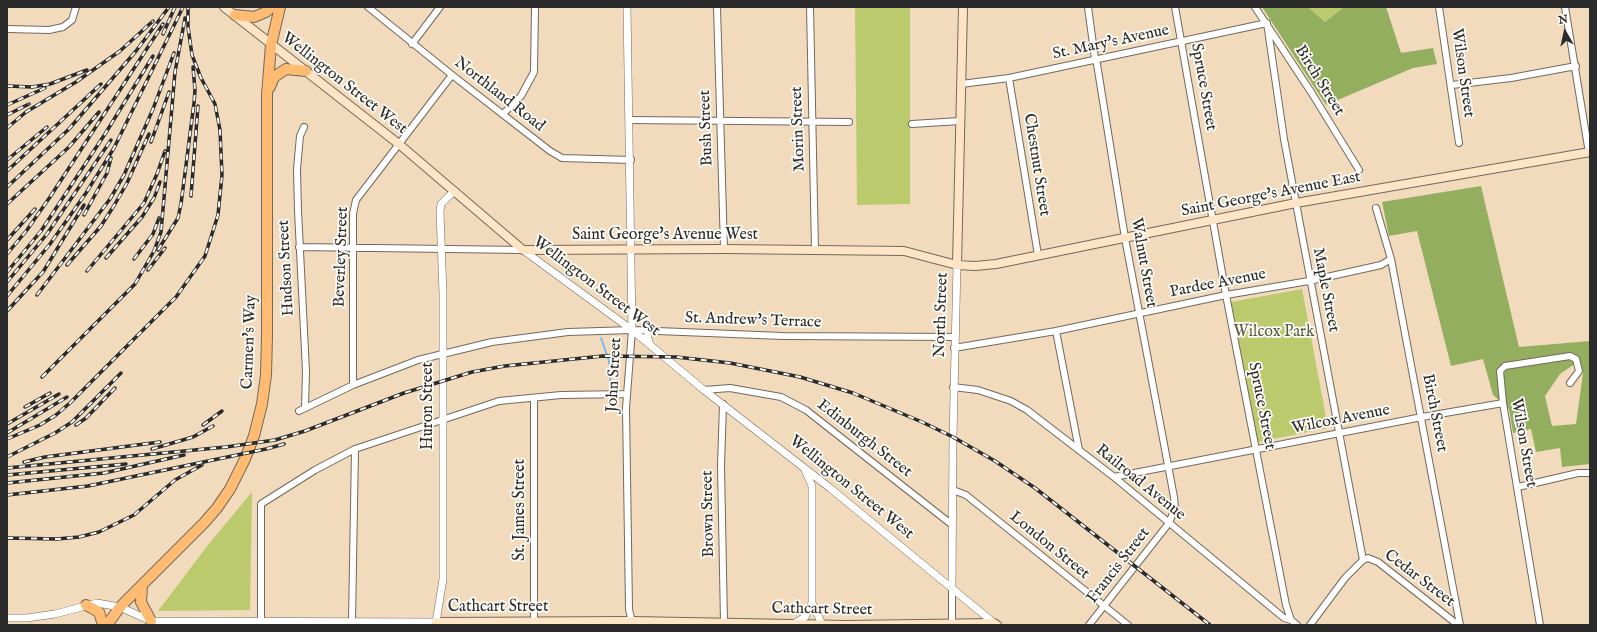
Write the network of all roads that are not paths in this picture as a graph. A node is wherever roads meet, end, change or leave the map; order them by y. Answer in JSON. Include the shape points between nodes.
{"nodes":[{"id":1,"x":76,"y":7,"type":"edge"},
{"id":2,"x":224,"y":7,"type":"edge"},
{"id":3,"x":272,"y":7,"type":"edge"},
{"id":4,"x":280,"y":7,"type":"edge"},
{"id":5,"x":368,"y":7,"type":"edge"},
{"id":6,"x":440,"y":7,"type":"edge"},
{"id":7,"x":534,"y":7,"type":"edge"},
{"id":8,"x":627,"y":7,"type":"edge"},
{"id":9,"x":717,"y":7,"type":"edge"},
{"id":10,"x":810,"y":7,"type":"edge"},
{"id":11,"x":963,"y":7,"type":"edge"},
{"id":12,"x":1088,"y":7,"type":"edge"},
{"id":13,"x":1175,"y":7,"type":"edge"},
{"id":14,"x":1255,"y":7,"type":"edge"},
{"id":15,"x":1439,"y":7,"type":"edge"},
{"id":16,"x":1565,"y":7,"type":"edge"},
{"id":17,"x":235,"y":15,"type":"junction"},
{"id":18,"x":1267,"y":23,"type":"junction"},
{"id":19,"x":7,"y":29,"type":"edge"},
{"id":20,"x":1182,"y":41,"type":"junction"},
{"id":21,"x":412,"y":44,"type":"junction"},
{"id":22,"x":271,"y":45,"type":"junction"},
{"id":23,"x":1095,"y":59,"type":"junction"},
{"id":24,"x":1576,"y":66,"type":"junction"},
{"id":25,"x":306,"y":71,"type":"junction"},
{"id":26,"x":452,"y":75,"type":"junction"},
{"id":27,"x":1009,"y":78,"type":"junction"},
{"id":28,"x":961,"y":84,"type":"junction"},
{"id":29,"x":1452,"y":85,"type":"junction"},
{"id":30,"x":267,"y":94,"type":"junction"},
{"id":31,"x":503,"y":114,"type":"junction"},
{"id":32,"x":629,"y":120,"type":"junction"},
{"id":33,"x":720,"y":120,"type":"junction"},
{"id":34,"x":813,"y":121,"type":"junction"},
{"id":35,"x":960,"y":121,"type":"junction"},
{"id":36,"x":849,"y":122,"type":"dead end"},
{"id":37,"x":912,"y":124,"type":"dead end"},
{"id":38,"x":304,"y":127,"type":"dead end"},
{"id":39,"x":1459,"y":143,"type":"dead end"},
{"id":40,"x":400,"y":144,"type":"junction"},
{"id":41,"x":1590,"y":153,"type":"edge"},
{"id":42,"x":631,"y":160,"type":"junction"},
{"id":43,"x":1358,"y":170,"type":"dead end"},
{"id":44,"x":454,"y":191,"type":"junction"},
{"id":45,"x":1296,"y":203,"type":"junction"},
{"id":46,"x":1376,"y":208,"type":"dead end"},
{"id":47,"x":1212,"y":220,"type":"junction"},
{"id":48,"x":1125,"y":238,"type":"junction"},
{"id":49,"x":299,"y":247,"type":"junction"},
{"id":50,"x":352,"y":248,"type":"junction"},
{"id":51,"x":441,"y":249,"type":"junction"},
{"id":52,"x":724,"y":249,"type":"junction"},
{"id":53,"x":523,"y":250,"type":"junction"},
{"id":54,"x":815,"y":250,"type":"junction"},
{"id":55,"x":630,"y":251,"type":"junction"},
{"id":56,"x":1038,"y":255,"type":"junction"},
{"id":57,"x":1391,"y":259,"type":"junction"},
{"id":58,"x":957,"y":265,"type":"junction"},
{"id":59,"x":1310,"y":281,"type":"junction"},
{"id":60,"x":1226,"y":295,"type":"junction"},
{"id":61,"x":1139,"y":313,"type":"junction"},
{"id":62,"x":632,"y":330,"type":"junction"},
{"id":63,"x":1056,"y":330,"type":"junction"},
{"id":64,"x":650,"y":331,"type":"junction"},
{"id":65,"x":955,"y":337,"type":"junction"},
{"id":66,"x":650,"y":345,"type":"junction"},
{"id":67,"x":954,"y":348,"type":"junction"},
{"id":68,"x":443,"y":355,"type":"junction"},
{"id":69,"x":1570,"y":383,"type":"dead end"},
{"id":70,"x":353,"y":385,"type":"junction"},
{"id":71,"x":954,"y":387,"type":"junction"},
{"id":72,"x":704,"y":390,"type":"junction"},
{"id":73,"x":626,"y":394,"type":"junction"},
{"id":74,"x":534,"y":398,"type":"junction"},
{"id":75,"x":1503,"y":403,"type":"junction"},
{"id":76,"x":722,"y":404,"type":"junction"},
{"id":77,"x":302,"y":410,"type":"joint"},
{"id":78,"x":1422,"y":417,"type":"junction"},
{"id":79,"x":444,"y":419,"type":"junction"},
{"id":80,"x":1339,"y":434,"type":"junction"},
{"id":81,"x":355,"y":449,"type":"junction"},
{"id":82,"x":1256,"y":449,"type":"junction"},
{"id":83,"x":1078,"y":450,"type":"junction"},
{"id":84,"x":804,"y":468,"type":"junction"},
{"id":85,"x":1168,"y":468,"type":"junction"},
{"id":86,"x":1590,"y":473,"type":"edge"},
{"id":87,"x":1114,"y":477,"type":"junction"},
{"id":88,"x":1518,"y":487,"type":"junction"},
{"id":89,"x":830,"y":488,"type":"junction"},
{"id":90,"x":953,"y":490,"type":"junction"},
{"id":91,"x":812,"y":494,"type":"junction"},
{"id":92,"x":1170,"y":523,"type":"junction"},
{"id":93,"x":951,"y":524,"type":"junction"},
{"id":94,"x":1363,"y":560,"type":"junction"},
{"id":95,"x":142,"y":586,"type":"junction"},
{"id":96,"x":952,"y":589,"type":"junction"},
{"id":97,"x":812,"y":603,"type":"junction"},
{"id":98,"x":86,"y":605,"type":"junction"},
{"id":99,"x":1103,"y":606,"type":"junction"},
{"id":100,"x":120,"y":607,"type":"junction"},
{"id":101,"x":7,"y":618,"type":"edge"},
{"id":102,"x":151,"y":620,"type":"junction"},
{"id":103,"x":261,"y":620,"type":"junction"},
{"id":104,"x":1290,"y":620,"type":"junction"},
{"id":105,"x":352,"y":621,"type":"junction"},
{"id":106,"x":28,"y":622,"type":"edge"},
{"id":107,"x":231,"y":622,"type":"edge"},
{"id":108,"x":277,"y":622,"type":"edge"},
{"id":109,"x":436,"y":623,"type":"edge"},
{"id":110,"x":534,"y":623,"type":"junction"},
{"id":111,"x":632,"y":623,"type":"edge"},
{"id":112,"x":724,"y":623,"type":"junction"},
{"id":113,"x":793,"y":624,"type":"edge"},
{"id":114,"x":823,"y":624,"type":"edge"},
{"id":115,"x":952,"y":624,"type":"edge"},
{"id":116,"x":995,"y":624,"type":"edge"},
{"id":117,"x":103,"y":625,"type":"edge"},
{"id":118,"x":107,"y":625,"type":"edge"},
{"id":119,"x":846,"y":625,"type":"edge"},
{"id":120,"x":1089,"y":625,"type":"edge"},
{"id":121,"x":1128,"y":625,"type":"edge"},
{"id":122,"x":1297,"y":625,"type":"edge"},
{"id":123,"x":1310,"y":625,"type":"edge"},
{"id":124,"x":1459,"y":625,"type":"edge"},
{"id":125,"x":1540,"y":625,"type":"edge"}],
"edges":[{"from":1,"to":19,"type":"street","via":[[72,20],[63,27],[49,30]]},
{"from":2,"to":17,"type":"main road","name":"Wellington Street West"},
{"from":3,"to":17,"type":"highway","via":[[254,17]]},
{"from":4,"to":22,"type":"highway","name":"Carmen's Way"},
{"from":5,"to":21,"type":"street","name":"Northland Road"},
{"from":6,"to":21,"type":"street"},
{"from":7,"to":31,"type":"street","via":[[534,72],[521,96]]},
{"from":8,"to":32,"type":"street","name":"John Street"},
{"from":9,"to":33,"type":"street","name":"Bush Street"},
{"from":10,"to":34,"type":"street","name":"Morin Street"},
{"from":11,"to":28,"type":"main road","name":"North Street"},
{"from":12,"to":23,"type":"street","name":"Walnut Street"},
{"from":13,"to":20,"type":"street","name":"Spruce Street"},
{"from":14,"to":18,"type":"street","name":"Birch Street"},
{"from":15,"to":29,"type":"street","name":"Wilson Street"},
{"from":16,"to":24,"type":"street"},
{"from":17,"to":22,"type":"main road","name":"Wellington Street West"},
{"from":18,"to":20,"type":"street","name":"St. Mary's Avenue"},
{"from":18,"to":43,"type":"street","name":"Birch Street"},
{"from":18,"to":45,"type":"street","name":"Maple Street"},
{"from":20,"to":23,"type":"street","name":"St. Mary's Avenue"},
{"from":20,"to":47,"type":"street","name":"Spruce Street"},
{"from":21,"to":26,"type":"street","name":"Northland Road"},
{"from":22,"to":25,"type":"main road","name":"Wellington Street West"},
{"from":22,"to":30,"type":"highway","name":"Carmen's Way"},
{"from":23,"to":27,"type":"street","name":"St. Mary's Avenue"},
{"from":23,"to":48,"type":"street","name":"Walnut Street"},
{"from":24,"to":29,"type":"street","via":[[1511,78]]},
{"from":24,"to":41,"type":"street"},
{"from":25,"to":30,"type":"highway","via":[[286,69],[272,81]]},
{"from":25,"to":40,"type":"main road","name":"Wellington Street West"},
{"from":26,"to":31,"type":"street","name":"Northland Road"},
{"from":26,"to":40,"type":"street","name":"Beverley Street"},
{"from":27,"to":28,"type":"street","name":"St. Mary's Avenue"},
{"from":27,"to":56,"type":"street","name":"Chestnut Street"},
{"from":28,"to":35,"type":"main road","name":"North Street"},
{"from":29,"to":39,"type":"street","name":"Wilson Street"},
{"from":30,"to":95,"type":"highway","name":"Carmen's Way","via":[[267,336],[262,404],[248,453],[230,489],[204,523]]},
{"from":31,"to":42,"type":"street","name":"Northland Road","via":[[562,158]]},
{"from":32,"to":33,"type":"street"},
{"from":32,"to":42,"type":"street","name":"John Street"},
{"from":33,"to":34,"type":"street"},
{"from":33,"to":52,"type":"street","name":"Bush Street"},
{"from":34,"to":36,"type":"street"},
{"from":34,"to":54,"type":"street","name":"Morin Street"},
{"from":35,"to":37,"type":"street"},
{"from":35,"to":58,"type":"main road","name":"North Street"},
{"from":38,"to":49,"type":"street","name":"Hudson Street","via":[[298,151]]},
{"from":40,"to":44,"type":"main road","name":"Wellington Street West"},
{"from":40,"to":50,"type":"street","name":"Beverley Street","via":[[356,200]]},
{"from":41,"to":45,"type":"main road","name":"Saint George's Avenue East"},
{"from":42,"to":55,"type":"street","name":"John Street"},
{"from":44,"to":51,"type":"street","name":"Huron Street","via":[[441,204]]},
{"from":44,"to":53,"type":"main road","name":"Wellington Street West"},
{"from":45,"to":47,"type":"main road","name":"Saint George's Avenue East"},
{"from":45,"to":59,"type":"street","name":"Maple Street"},
{"from":46,"to":57,"type":"street","name":"Birch Street"},
{"from":47,"to":48,"type":"main road","name":"Saint George's Avenue East"},
{"from":47,"to":60,"type":"street","name":"Spruce Street"},
{"from":48,"to":56,"type":"main road","name":"Saint George's Avenue East"},
{"from":48,"to":61,"type":"street","name":"Walnut Street"},
{"from":49,"to":50,"type":"street","name":"Saint George's Avenue West"},
{"from":49,"to":77,"type":"street","name":"Hudson Street","via":[[306,371]]},
{"from":50,"to":51,"type":"street","name":"Saint George's Avenue West"},
{"from":50,"to":70,"type":"street","name":"Beverley Street"},
{"from":51,"to":53,"type":"street","name":"Saint George's Avenue West"},
{"from":51,"to":68,"type":"street","name":"Huron Street"},
{"from":52,"to":54,"type":"main road","name":"Saint George's Avenue West"},
{"from":52,"to":55,"type":"main road","name":"Saint George's Avenue West"},
{"from":53,"to":55,"type":"main road","name":"Saint George's Avenue West"},
{"from":53,"to":62,"type":"street","name":"Wellington Street West"},
{"from":54,"to":58,"type":"main road","name":"Saint George's Avenue West","via":[[904,251]]},
{"from":55,"to":62,"type":"street","name":"John Street"},
{"from":56,"to":58,"type":"main road","name":"Saint George's Avenue East","via":[[989,265]]},
{"from":57,"to":59,"type":"street","name":"Pardee Avenue","via":[[1381,265]]},
{"from":57,"to":78,"type":"street","name":"Birch Street"},
{"from":58,"to":65,"type":"street","name":"North Street"},
{"from":59,"to":60,"type":"street","name":"Pardee Avenue"},
{"from":59,"to":80,"type":"street","name":"Maple Street"},
{"from":60,"to":61,"type":"street","name":"Pardee Avenue"},
{"from":60,"to":82,"type":"street","name":"Spruce Street"},
{"from":61,"to":63,"type":"street","name":"Pardee Avenue"},
{"from":61,"to":85,"type":"street","name":"Walnut Street"},
{"from":62,"to":64,"type":"street","name":"St. Andrew's Terrace"},
{"from":62,"to":66,"type":"street","name":"Wellington Street West"},
{"from":62,"to":68,"type":"street","name":"St. Andrew's Terrace","via":[[563,332],[492,342]]},
{"from":62,"to":73,"type":"street","name":"John Street"},
{"from":63,"to":67,"type":"street","name":"Pardee Avenue"},
{"from":63,"to":83,"type":"street"},
{"from":64,"to":65,"type":"street","name":"St. Andrew's Terrace","via":[[783,336]]},
{"from":64,"to":66,"type":"street","via":[[647,336]]},
{"from":65,"to":67,"type":"street","name":"North Street"},
{"from":66,"to":72,"type":"street","name":"Wellington Street West"},
{"from":67,"to":71,"type":"street","name":"North Street"},
{"from":68,"to":70,"type":"street","name":"St. Andrew's Terrace","via":[[418,360]]},
{"from":68,"to":79,"type":"street","name":"Huron Street"},
{"from":69,"to":75,"type":"street","name":"Wilson Street","via":[[1579,371],[1576,358],[1570,356],[1505,366],[1500,371]]},
{"from":70,"to":77,"type":"street","name":"St. Andrew's Terrace"},
{"from":71,"to":83,"type":"street","name":"Railroad Avenue","via":[[978,390],[1011,401],[1027,410]]},
{"from":71,"to":90,"type":"street","name":"North Street"},
{"from":72,"to":76,"type":"street","name":"Wellington Street West"},
{"from":72,"to":93,"type":"street","name":"Edinburgh Street","via":[[730,388],[781,397],[806,410]]},
{"from":73,"to":74,"type":"street"},
{"from":73,"to":111,"type":"street","name":"John Street","via":[[629,609]]},
{"from":74,"to":79,"type":"street","via":[[499,401]]},
{"from":74,"to":110,"type":"street","name":"St. James Street"},
{"from":75,"to":78,"type":"street","name":"Wilcox Avenue"},
{"from":75,"to":88,"type":"street","name":"Wilson Street"},
{"from":76,"to":84,"type":"street","name":"Wellington Street West"},
{"from":76,"to":112,"type":"street","name":"Brown Street","via":[[720,466]]},
{"from":78,"to":80,"type":"street","name":"Wilcox Avenue"},
{"from":78,"to":124,"type":"street","name":"Birch Street"},
{"from":79,"to":81,"type":"street"},
{"from":79,"to":109,"type":"street","name":"Huron Street","via":[[443,579]]},
{"from":80,"to":82,"type":"street","name":"Wilcox Avenue"},
{"from":80,"to":94,"type":"street","name":"Maple Street"},
{"from":81,"to":103,"type":"street","via":[[315,470],[261,504]]},
{"from":81,"to":105,"type":"street"},
{"from":82,"to":85,"type":"street","name":"Wilcox Avenue"},
{"from":82,"to":104,"type":"street","name":"Spruce Street"},
{"from":83,"to":87,"type":"street","name":"Railroad Avenue"},
{"from":84,"to":89,"type":"street","name":"Wellington Street West"},
{"from":84,"to":91,"type":"street","via":[[810,479]]},
{"from":85,"to":87,"type":"street","name":"Wilcox Avenue"},
{"from":85,"to":92,"type":"street","name":"Walnut Street","via":[[1175,508]]},
{"from":86,"to":88,"type":"street","via":[[1578,473]]},
{"from":87,"to":92,"type":"street","name":"Railroad Avenue"},
{"from":88,"to":125,"type":"street","name":"Wilson Street"},
{"from":89,"to":91,"type":"street","via":[[819,488]]},
{"from":89,"to":96,"type":"street","name":"Wellington Street West"},
{"from":90,"to":93,"type":"street","name":"North Street"},
{"from":90,"to":99,"type":"street","name":"London Street","via":[[966,495]]},
{"from":91,"to":97,"type":"street"},
{"from":92,"to":99,"type":"street","name":"Francis Street"},
{"from":92,"to":104,"type":"street","name":"Railroad Avenue","via":[[1284,618]]},
{"from":93,"to":96,"type":"street","name":"North Street"},
{"from":94,"to":123,"type":"street","via":[[1345,578]]},
{"from":94,"to":124,"type":"street","name":"Cedar Street","via":[[1368,558],[1378,562]]},
{"from":95,"to":100,"type":"highway","name":"Carmen's Way"},
{"from":95,"to":102,"type":"highway","via":[[141,602]]},
{"from":96,"to":115,"type":"street","name":"North Street"},
{"from":96,"to":116,"type":"street","name":"Wellington Street West"},
{"from":97,"to":113,"type":"street","via":[[805,617]]},
{"from":97,"to":114,"type":"street"},
{"from":98,"to":100,"type":"street","name":"Cathcart Street","via":[[97,602]]},
{"from":98,"to":106,"type":"street","name":"Cathcart Street"},
{"from":98,"to":117,"type":"highway","via":[[99,612]]},
{"from":99,"to":120,"type":"street","name":"Francis Street"},
{"from":99,"to":121,"type":"street","name":"London Street"},
{"from":100,"to":102,"type":"street","name":"Cathcart Street"},
{"from":100,"to":118,"type":"highway","name":"Carmen's Way"},
{"from":101,"to":106,"type":"street","name":"Cathcart Street"},
{"from":102,"to":107,"type":"street","name":"Cathcart Street"},
{"from":103,"to":107,"type":"street","name":"Cathcart Street"},
{"from":103,"to":108,"type":"street","name":"Cathcart Street"},
{"from":104,"to":122,"type":"street","name":"Railroad Avenue"},
{"from":105,"to":108,"type":"street","name":"Cathcart Street"},
{"from":105,"to":109,"type":"street","name":"Cathcart Street"},
{"from":109,"to":110,"type":"main road","name":"Cathcart Street"},
{"from":110,"to":111,"type":"main road","name":"Cathcart Street"},
{"from":111,"to":112,"type":"main road","name":"Cathcart Street"},
{"from":112,"to":113,"type":"main road","name":"Cathcart Street"},
{"from":113,"to":114,"type":"main road","name":"Cathcart Street"},
{"from":114,"to":119,"type":"main road","name":"Cathcart Street"},
{"from":115,"to":116,"type":"main road","name":"Cathcart Street"},
{"from":115,"to":119,"type":"main road","name":"Cathcart Street"}]}
